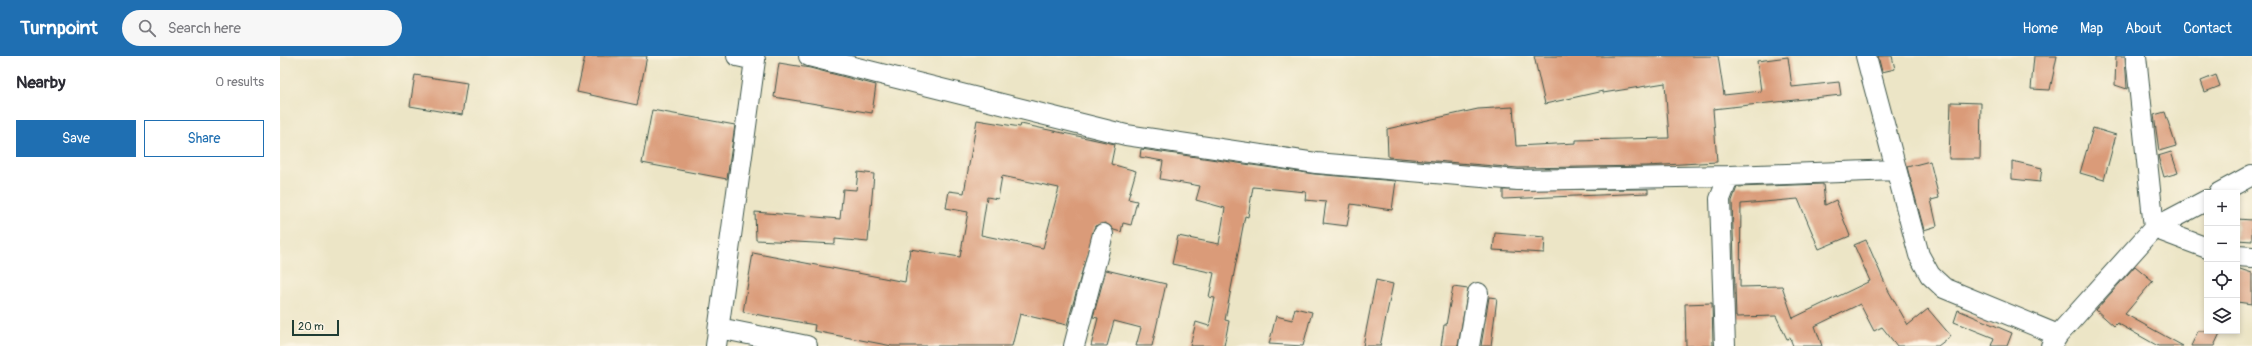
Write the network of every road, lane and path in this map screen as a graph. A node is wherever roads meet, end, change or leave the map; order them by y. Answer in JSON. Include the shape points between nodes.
{"nodes":[{"id":1,"x":809,"y":56,"type":"edge"},
{"id":2,"x":1866,"y":56,"type":"edge"},
{"id":3,"x":2136,"y":56,"type":"edge"},
{"id":4,"x":751,"y":57,"type":"edge"},
{"id":5,"x":1896,"y":170,"type":"junction"},
{"id":6,"x":2252,"y":175,"type":"edge"},
{"id":7,"x":1729,"y":176,"type":"junction"},
{"id":8,"x":2224,"y":190,"type":"edge"},
{"id":9,"x":2204,"y":202,"type":"edge"},
{"id":10,"x":2154,"y":228,"type":"junction"},
{"id":11,"x":1103,"y":234,"type":"dead end"},
{"id":12,"x":2204,"y":247,"type":"edge"},
{"id":13,"x":2240,"y":256,"type":"edge"},
{"id":14,"x":2252,"y":257,"type":"edge"},
{"id":15,"x":1478,"y":293,"type":"dead end"},
{"id":16,"x":717,"y":337,"type":"edge"},
{"id":17,"x":2055,"y":340,"type":"edge"},
{"id":18,"x":807,"y":346,"type":"edge"},
{"id":19,"x":1074,"y":346,"type":"edge"},
{"id":20,"x":1469,"y":346,"type":"edge"},
{"id":21,"x":1725,"y":346,"type":"edge"}],
"edges":[{"from":1,"to":7,"type":"street","via":[[1126,135],[1316,163],[1518,180]]},
{"from":2,"to":5,"type":"street"},
{"from":3,"to":10,"type":"street"},
{"from":4,"to":16,"type":"street"},
{"from":5,"to":7,"type":"street"},
{"from":5,"to":17,"type":"street","via":[[1919,256],[1930,275],[1944,288]]},
{"from":6,"to":8,"type":"street"},
{"from":7,"to":21,"type":"street","via":[[1720,199]]},
{"from":9,"to":10,"type":"street"},
{"from":10,"to":12,"type":"street"},
{"from":10,"to":17,"type":"street"},
{"from":11,"to":19,"type":"street"},
{"from":13,"to":14,"type":"street"},
{"from":15,"to":20,"type":"street"},
{"from":16,"to":18,"type":"street"}]}
